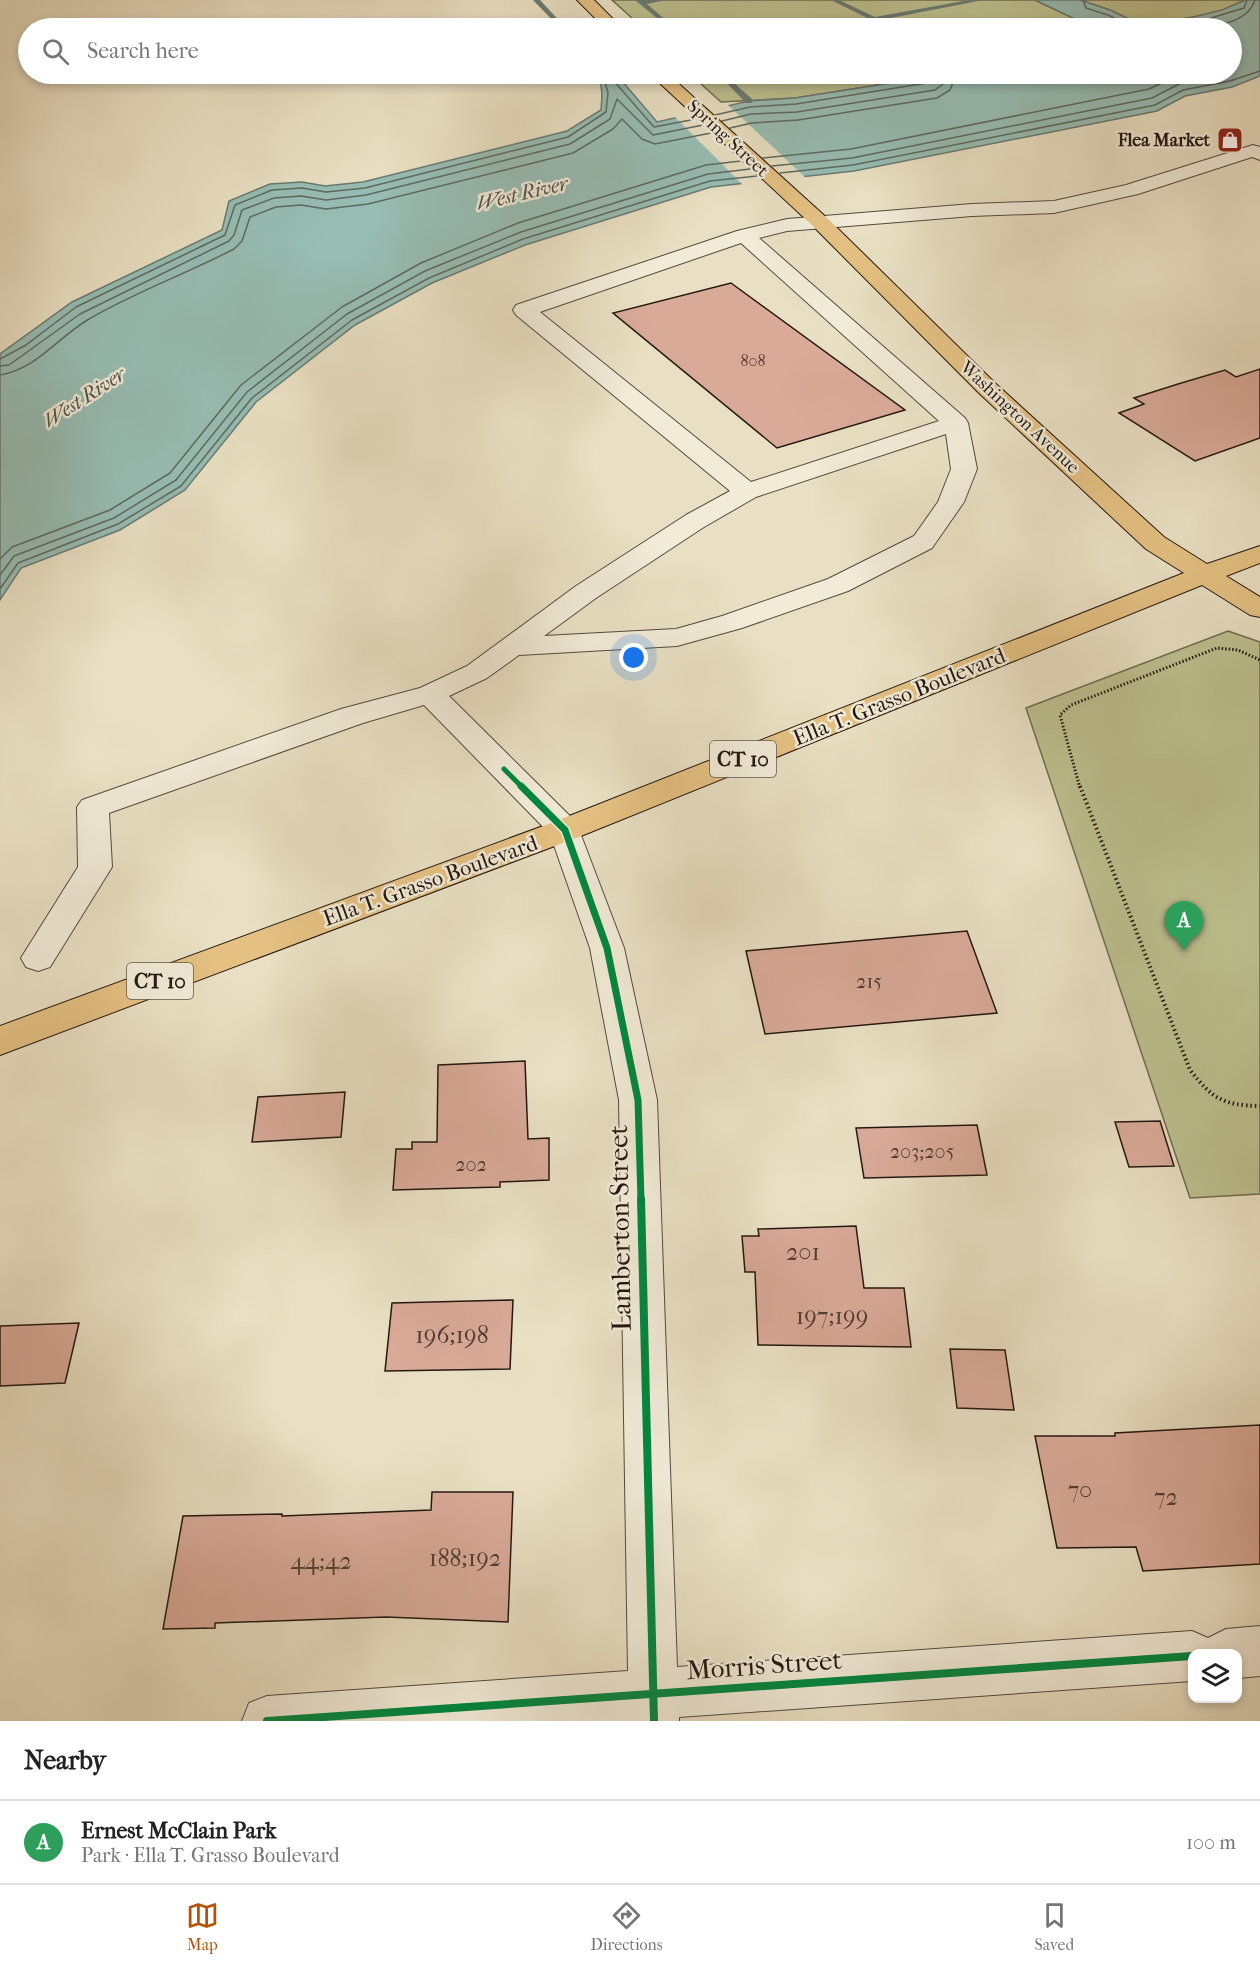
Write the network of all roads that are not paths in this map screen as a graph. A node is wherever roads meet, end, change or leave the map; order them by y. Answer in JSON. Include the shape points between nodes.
{"nodes":[{"id":1,"x":585,"y":0,"type":"edge"},
{"id":2,"x":604,"y":18,"type":"edge"},
{"id":3,"x":669,"y":84,"type":"edge"},
{"id":4,"x":1258,"y":151,"type":"edge"},
{"id":5,"x":798,"y":202,"type":"joint"},
{"id":6,"x":820,"y":222,"type":"junction"},
{"id":7,"x":744,"y":235,"type":"junction"},
{"id":8,"x":956,"y":423,"type":"junction"},
{"id":9,"x":747,"y":492,"type":"junction"},
{"id":10,"x":1260,"y":554,"type":"edge"},
{"id":11,"x":1205,"y":575,"type":"junction"},
{"id":12,"x":1260,"y":609,"type":"edge"},
{"id":13,"x":508,"y":647,"type":"junction"},
{"id":14,"x":429,"y":694,"type":"junction"},
{"id":15,"x":565,"y":830,"type":"junction"},
{"id":16,"x":38,"y":958,"type":"dead end"},
{"id":17,"x":0,"y":1041,"type":"edge"},
{"id":18,"x":1260,"y":1651,"type":"edge"},
{"id":19,"x":1242,"y":1652,"type":"edge"},
{"id":20,"x":1188,"y":1656,"type":"edge"},
{"id":21,"x":654,"y":1707,"type":"edge"},
{"id":22,"x":267,"y":1721,"type":"edge"}],
"edges":[{"from":1,"to":2,"type":"main road"},
{"from":3,"to":5,"type":"main road","name":"Spring Street"},
{"from":4,"to":6,"type":"street","via":[[1131,190],[1054,207]]},
{"from":5,"to":6,"type":"main road","name":"Washington Avenue"},
{"from":6,"to":7,"type":"street"},
{"from":6,"to":11,"type":"main road","name":"Washington Avenue","via":[[987,387],[1155,543]]},
{"from":7,"to":8,"type":"street"},
{"from":7,"to":9,"type":"street","via":[[524,310]]},
{"from":8,"to":9,"type":"street"},
{"from":8,"to":13,"type":"street","via":[[964,469],[951,502],[923,542],[838,585],[677,637]]},
{"from":9,"to":13,"type":"street","via":[[655,547]]},
{"from":10,"to":11,"type":"main road","name":"Ella T. Grasso Boulevard","number":"CT 10"},
{"from":11,"to":12,"type":"main road","name":"Washington Avenue"},
{"from":11,"to":15,"type":"main road","name":"Ella T. Grasso Boulevard","number":"CT 10"},
{"from":13,"to":14,"type":"street","via":[[477,672]]},
{"from":14,"to":15,"type":"street","name":"Lamberton Street"},
{"from":14,"to":16,"type":"street","via":[[352,716],[93,807],[94,867]]},
{"from":15,"to":17,"type":"main road","name":"Ella T. Grasso Boulevard","number":"CT 10"},
{"from":15,"to":21,"type":"street","name":"Lamberton Street","via":[[608,948],[638,1101]]},
{"from":18,"to":19,"type":"street"},
{"from":20,"to":21,"type":"street","name":"Morris Street"},
{"from":21,"to":22,"type":"street","name":"Morris Street"}]}
